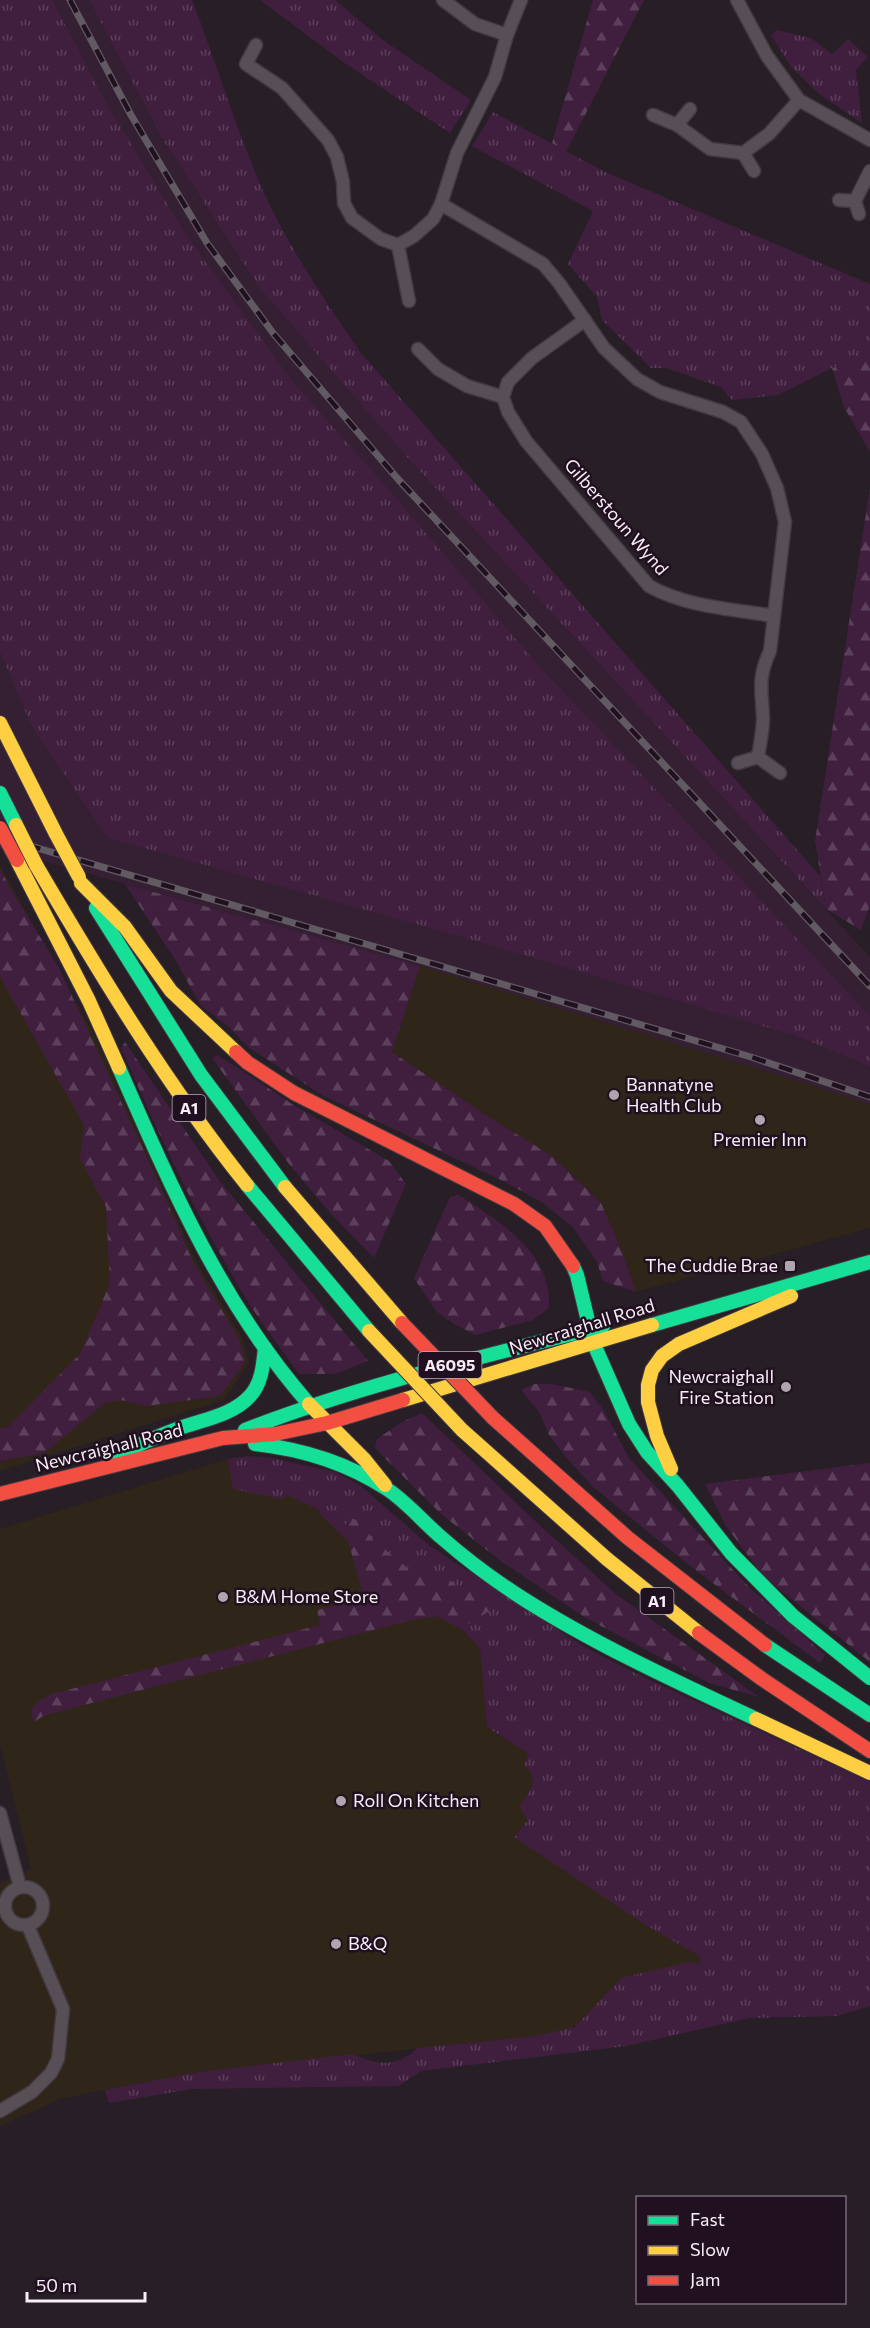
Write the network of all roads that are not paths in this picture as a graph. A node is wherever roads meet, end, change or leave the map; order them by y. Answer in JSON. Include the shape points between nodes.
{"nodes":[{"id":1,"x":443,"y":0,"type":"edge"},
{"id":2,"x":521,"y":0,"type":"edge"},
{"id":3,"x":737,"y":0,"type":"edge"},
{"id":4,"x":507,"y":34,"type":"junction"},
{"id":5,"x":256,"y":45,"type":"dead end"},
{"id":6,"x":799,"y":100,"type":"junction"},
{"id":7,"x":690,"y":109,"type":"dead end"},
{"id":8,"x":654,"y":115,"type":"dead end"},
{"id":9,"x":677,"y":125,"type":"junction"},
{"id":10,"x":870,"y":140,"type":"edge"},
{"id":11,"x":743,"y":153,"type":"junction"},
{"id":12,"x":754,"y":171,"type":"dead end"},
{"id":13,"x":870,"y":171,"type":"edge"},
{"id":14,"x":839,"y":200,"type":"dead end"},
{"id":15,"x":855,"y":201,"type":"junction"},
{"id":16,"x":441,"y":204,"type":"junction"},
{"id":17,"x":859,"y":214,"type":"dead end"},
{"id":18,"x":398,"y":245,"type":"junction"},
{"id":19,"x":409,"y":301,"type":"dead end"},
{"id":20,"x":585,"y":320,"type":"junction"},
{"id":21,"x":418,"y":349,"type":"dead end"},
{"id":22,"x":503,"y":397,"type":"junction"},
{"id":23,"x":774,"y":616,"type":"junction"},
{"id":24,"x":0,"y":723,"type":"edge"},
{"id":25,"x":758,"y":757,"type":"junction"},
{"id":26,"x":738,"y":763,"type":"dead end"},
{"id":27,"x":780,"y":773,"type":"dead end"},
{"id":28,"x":0,"y":793,"type":"edge"},
{"id":29,"x":0,"y":828,"type":"edge"},
{"id":30,"x":80,"y":880,"type":"junction"},
{"id":31,"x":870,"y":1262,"type":"edge"},
{"id":32,"x":826,"y":1275,"type":"junction"},
{"id":33,"x":591,"y":1335,"type":"junction"},
{"id":34,"x":265,"y":1348,"type":"junction"},
{"id":35,"x":310,"y":1405,"type":"junction"},
{"id":36,"x":327,"y":1423,"type":"junction"},
{"id":37,"x":223,"y":1438,"type":"junction"},
{"id":38,"x":190,"y":1446,"type":"junction"},
{"id":39,"x":74,"y":1475,"type":"junction"},
{"id":40,"x":678,"y":1486,"type":"junction"},
{"id":41,"x":388,"y":1490,"type":"junction"},
{"id":42,"x":1,"y":1495,"type":"edge"},
{"id":43,"x":870,"y":1678,"type":"edge"},
{"id":44,"x":870,"y":1714,"type":"edge"},
{"id":45,"x":870,"y":1751,"type":"edge"},
{"id":46,"x":870,"y":1773,"type":"edge"},
{"id":47,"x":0,"y":1813,"type":"edge"},
{"id":48,"x":20,"y":1887,"type":"junction"},
{"id":49,"x":28,"y":1926,"type":"junction"},
{"id":50,"x":0,"y":2111,"type":"edge"}],
"edges":[{"from":1,"to":4,"type":"street","via":[[475,24]]},
{"from":2,"to":4,"type":"street"},
{"from":3,"to":6,"type":"street","via":[[767,56]]},
{"from":4,"to":16,"type":"street","via":[[495,77],[457,153]]},
{"from":5,"to":18,"type":"street","via":[[246,64],[282,88],[328,140],[337,157],[344,203],[352,218],[381,239]]},
{"from":6,"to":10,"type":"street"},
{"from":6,"to":11,"type":"street","via":[[769,134]]},
{"from":7,"to":9,"type":"street"},
{"from":8,"to":9,"type":"street"},
{"from":9,"to":11,"type":"street","via":[[710,149]]},
{"from":11,"to":12,"type":"street"},
{"from":13,"to":15,"type":"street"},
{"from":14,"to":15,"type":"street"},
{"from":15,"to":17,"type":"street"},
{"from":16,"to":18,"type":"street","via":[[433,219]]},
{"from":16,"to":20,"type":"street","via":[[543,264]]},
{"from":18,"to":19,"type":"street"},
{"from":20,"to":22,"type":"street","via":[[532,358],[508,382]]},
{"from":20,"to":23,"type":"street","via":[[603,348],[637,379],[660,392],[723,412],[741,422],[762,454],[777,488],[785,522]]},
{"from":21,"to":22,"type":"street","via":[[438,369],[467,386]]},
{"from":22,"to":23,"type":"street","name":"Gilberstoun Wynd","via":[[526,441],[650,586],[665,595],[696,603]]},
{"from":23,"to":25,"type":"street","via":[[770,651],[759,685],[763,720]]},
{"from":24,"to":30,"type":"main road","number":"A1","bridge":true},
{"from":25,"to":26,"type":"street"},
{"from":25,"to":27,"type":"street"},
{"from":28,"to":45,"type":"main road","number":"A1","bridge":true,"via":[[36,865],[127,1017],[182,1098],[262,1205],[369,1330],[462,1430],[534,1497],[660,1603]]},
{"from":29,"to":34,"type":"main road","bridge":true,"via":[[98,1021],[198,1240]]},
{"from":30,"to":33,"type":"main road","via":[[125,927],[188,1009],[248,1063],[294,1093],[514,1204],[545,1226],[577,1275]]},
{"from":30,"to":44,"type":"main road","number":"A1","bridge":true,"via":[[169,1027],[230,1114],[309,1217],[402,1323],[493,1419],[557,1479],[679,1580],[793,1664]]},
{"from":31,"to":32,"type":"main road","name":"Newcraighall Road","number":"A6095"},
{"from":32,"to":33,"type":"main road","name":"Newcraighall Road","number":"A6095"},
{"from":32,"to":40,"type":"main road","via":[[804,1291],[667,1350],[658,1360],[646,1390],[648,1414]]},
{"from":33,"to":35,"type":"main road","name":"Newcraighall Road","number":"A6095","via":[[407,1376]]},
{"from":33,"to":36,"type":"main road","name":"Newcraighall Road","number":"A6095"},
{"from":33,"to":40,"type":"main road","via":[[629,1424],[647,1452]]},
{"from":34,"to":35,"type":"main road"},
{"from":34,"to":39,"type":"main road","via":[[257,1388],[242,1405],[176,1429]]},
{"from":35,"to":36,"type":"main road"},
{"from":35,"to":37,"type":"main road","name":"Newcraighall Road","number":"A6095"},
{"from":36,"to":37,"type":"main road","name":"Newcraighall Road","number":"A6095","via":[[274,1434]]},
{"from":36,"to":41,"type":"main road","via":[[377,1472]]},
{"from":37,"to":38,"type":"main road","name":"Newcraighall Road","number":"A6095"},
{"from":38,"to":39,"type":"main road","name":"Newcraighall Road","number":"A6095"},
{"from":38,"to":41,"type":"main road","via":[[279,1446],[321,1457]]},
{"from":39,"to":42,"type":"main road","name":"Newcraighall Road","number":"A6095"},
{"from":40,"to":43,"type":"main road","via":[[731,1553],[793,1616]]},
{"from":41,"to":46,"type":"main road","via":[[442,1538],[545,1612],[649,1669]]},
{"from":47,"to":48,"type":"street"},
{"from":48,"to":49,"type":"street","via":[[38,1893],[43,1904],[38,1920]]},
{"from":48,"to":49,"type":"street","via":[[9,1893],[5,1911],[11,1921]]},
{"from":49,"to":50,"type":"street","via":[[63,2009],[58,2059],[51,2073],[32,2092]]}]}
